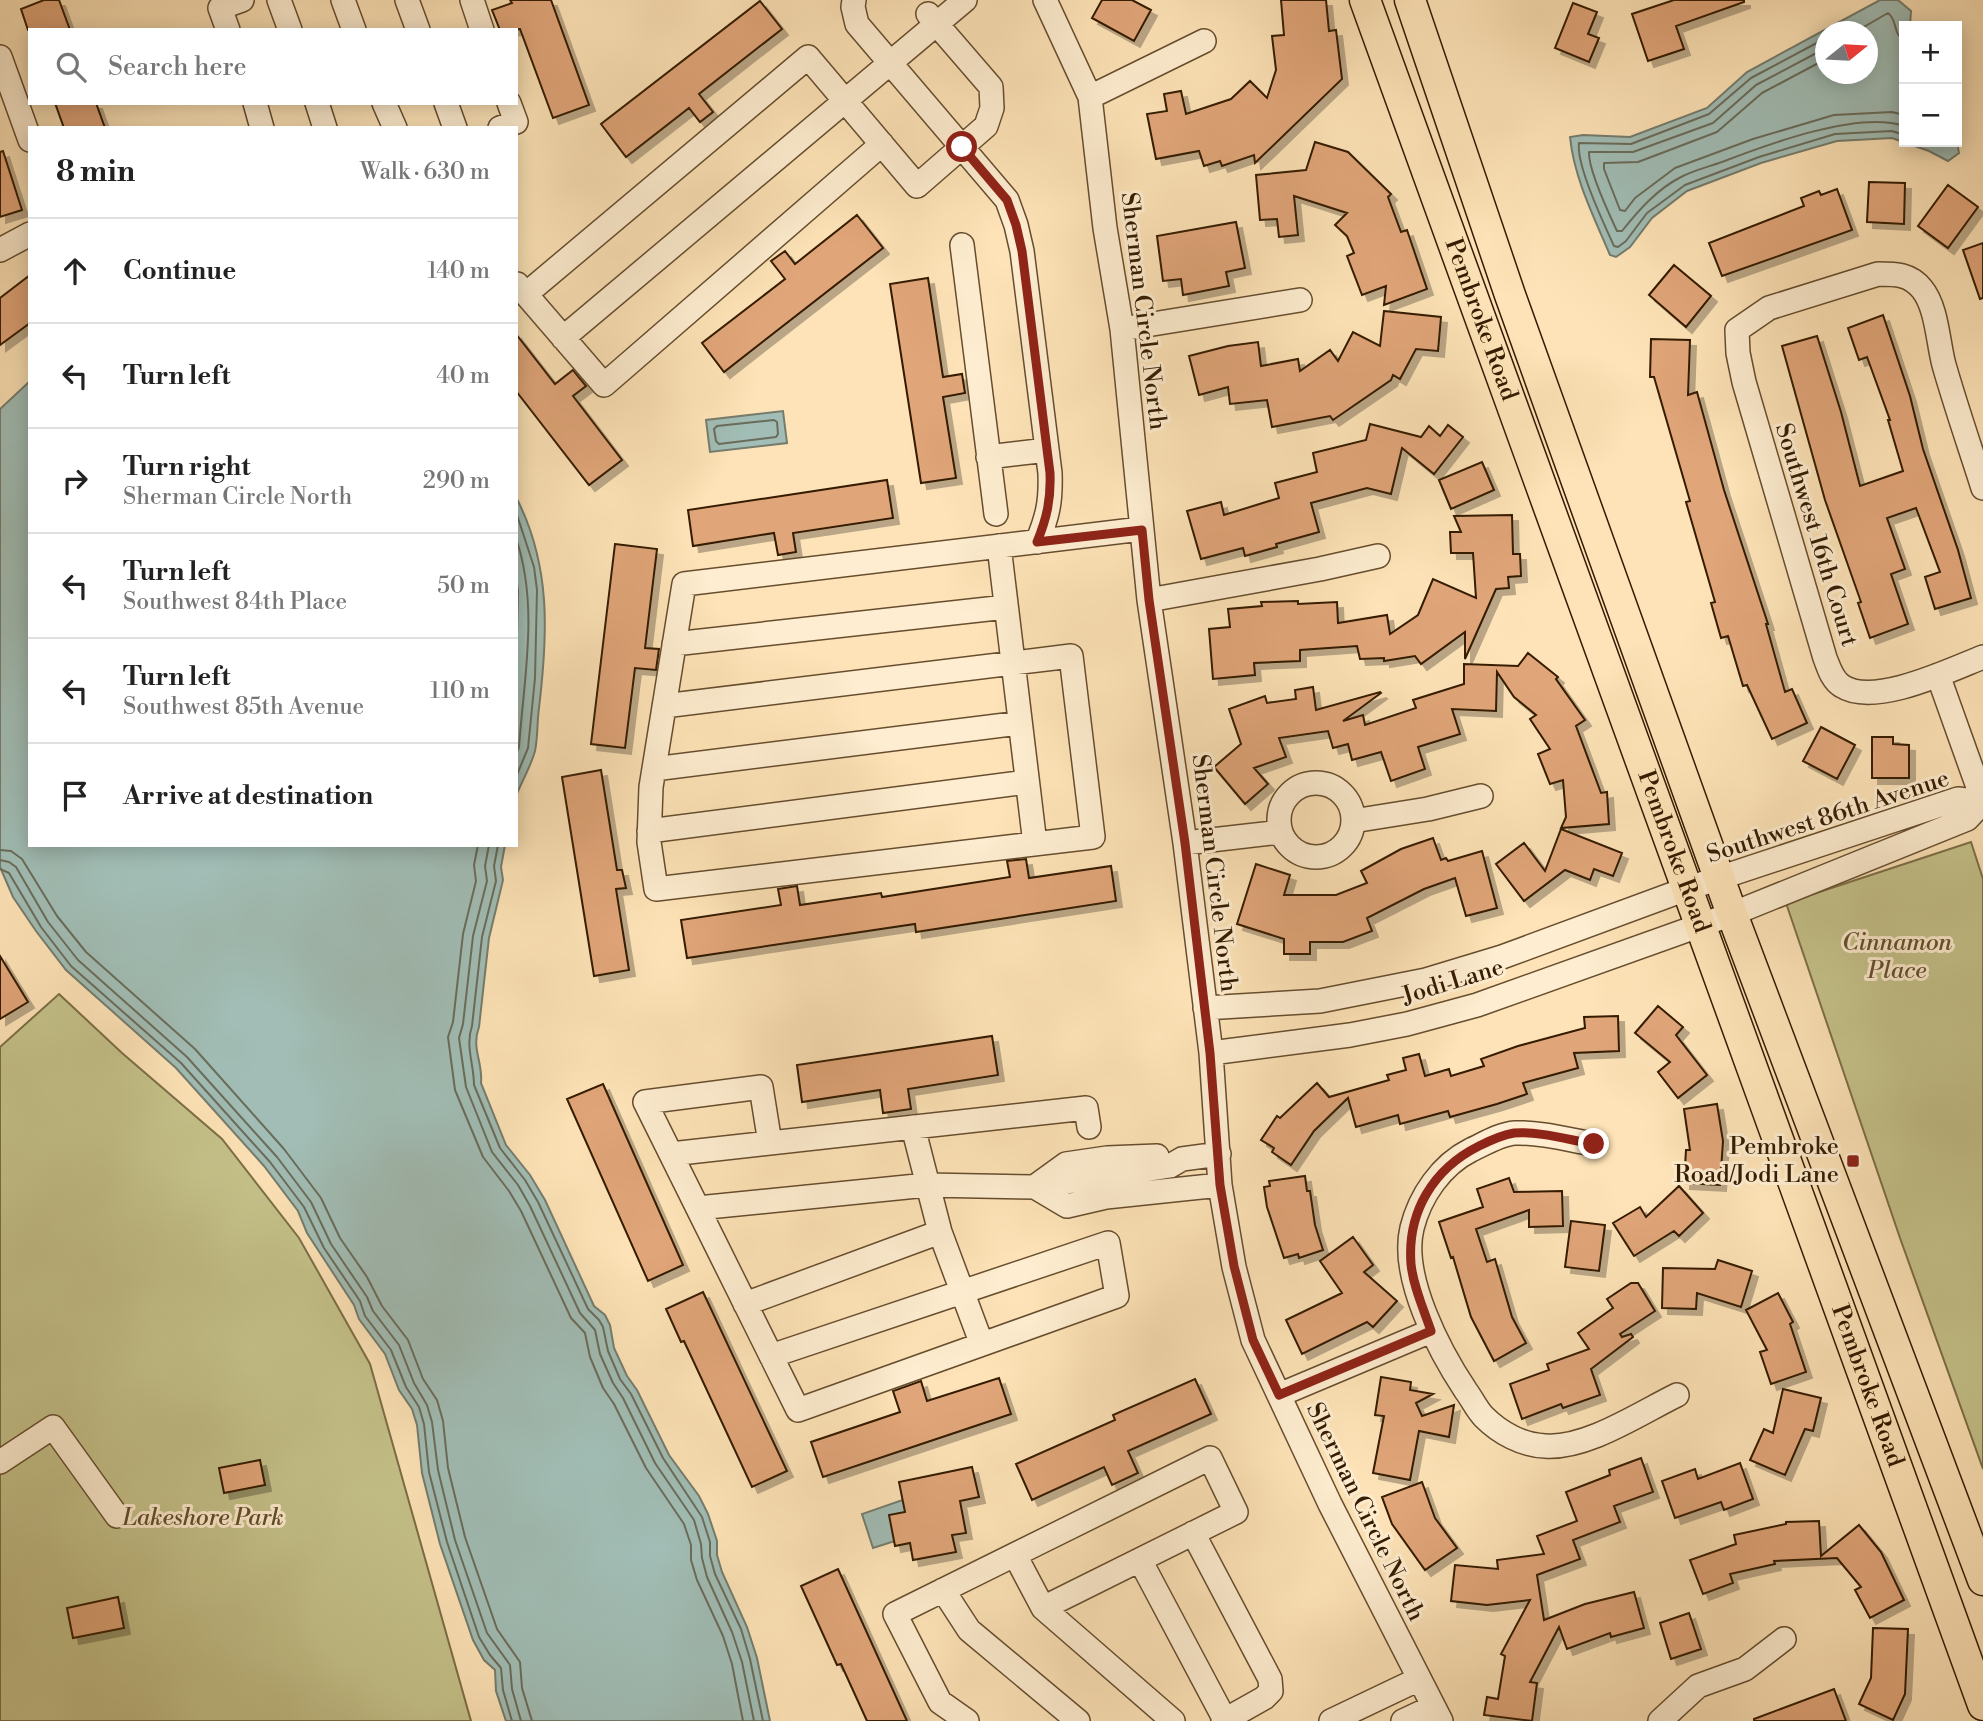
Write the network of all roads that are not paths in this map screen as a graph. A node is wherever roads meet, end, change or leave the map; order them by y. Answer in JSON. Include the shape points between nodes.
{"nodes":[{"id":1,"x":242,"y":0,"type":"edge"},
{"id":2,"x":279,"y":0,"type":"edge"},
{"id":3,"x":343,"y":0,"type":"edge"},
{"id":4,"x":407,"y":0,"type":"edge"},
{"id":5,"x":472,"y":0,"type":"edge"},
{"id":6,"x":854,"y":0,"type":"edge"},
{"id":7,"x":965,"y":0,"type":"edge"},
{"id":8,"x":1045,"y":0,"type":"edge"},
{"id":9,"x":1365,"y":0,"type":"edge"},
{"id":10,"x":1410,"y":0,"type":"edge"},
{"id":11,"x":935,"y":13,"type":"edge"},
{"id":12,"x":227,"y":28,"type":"edge"},
{"id":13,"x":289,"y":28,"type":"edge"},
{"id":14,"x":353,"y":28,"type":"edge"},
{"id":15,"x":417,"y":28,"type":"edge"},
{"id":16,"x":481,"y":28,"type":"edge"},
{"id":17,"x":1204,"y":41,"type":"dead end"},
{"id":18,"x":0,"y":57,"type":"edge"},
{"id":19,"x":890,"y":63,"type":"junction"},
{"id":20,"x":5,"y":91,"type":"edge"},
{"id":21,"x":1090,"y":97,"type":"junction"},
{"id":22,"x":845,"y":101,"type":"junction"},
{"id":23,"x":256,"y":105,"type":"edge"},
{"id":24,"x":318,"y":105,"type":"edge"},
{"id":25,"x":385,"y":105,"type":"edge"},
{"id":26,"x":447,"y":105,"type":"edge"},
{"id":27,"x":510,"y":105,"type":"edge"},
{"id":28,"x":261,"y":126,"type":"edge"},
{"id":29,"x":325,"y":126,"type":"edge"},
{"id":30,"x":394,"y":126,"type":"edge"},
{"id":31,"x":454,"y":126,"type":"edge"},
{"id":32,"x":505,"y":126,"type":"edge"},
{"id":33,"x":28,"y":136,"type":"edge"},
{"id":34,"x":882,"y":145,"type":"junction"},
{"id":35,"x":962,"y":147,"type":"junction"},
{"id":36,"x":28,"y":235,"type":"edge"},
{"id":37,"x":962,"y":245,"type":"dead end"},
{"id":38,"x":0,"y":250,"type":"edge"},
{"id":39,"x":521,"y":288,"type":"edge"},
{"id":40,"x":1300,"y":300,"type":"dead end"},
{"id":41,"x":1122,"y":328,"type":"junction"},
{"id":42,"x":564,"y":338,"type":"junction"},
{"id":43,"x":1047,"y":450,"type":"junction"},
{"id":44,"x":988,"y":457,"type":"junction"},
{"id":45,"x":1983,"y":488,"type":"edge"},
{"id":46,"x":996,"y":514,"type":"dead end"},
{"id":47,"x":1142,"y":530,"type":"junction"},
{"id":48,"x":1037,"y":542,"type":"junction"},
{"id":49,"x":999,"y":546,"type":"junction"},
{"id":50,"x":1378,"y":556,"type":"dead end"},
{"id":51,"x":1149,"y":600,"type":"junction"},
{"id":52,"x":1006,"y":607,"type":"junction"},
{"id":53,"x":674,"y":644,"type":"junction"},
{"id":54,"x":1983,"y":657,"type":"edge"},
{"id":55,"x":1013,"y":663,"type":"junction"},
{"id":56,"x":1938,"y":675,"type":"junction"},
{"id":57,"x":664,"y":706,"type":"junction"},
{"id":58,"x":1020,"y":723,"type":"junction"},
{"id":59,"x":654,"y":769,"type":"junction"},
{"id":60,"x":1027,"y":782,"type":"junction"},
{"id":61,"x":1481,"y":796,"type":"dead end"},
{"id":62,"x":1983,"y":802,"type":"edge"},
{"id":63,"x":1353,"y":821,"type":"junction"},
{"id":64,"x":649,"y":831,"type":"junction"},
{"id":65,"x":1281,"y":832,"type":"junction"},
{"id":66,"x":1185,"y":843,"type":"junction"},
{"id":67,"x":1035,"y":844,"type":"junction"},
{"id":68,"x":1720,"y":879,"type":"junction"},
{"id":69,"x":1689,"y":888,"type":"junction"},
{"id":70,"x":1732,"y":914,"type":"junction"},
{"id":71,"x":1702,"y":925,"type":"junction"},
{"id":72,"x":1205,"y":1008,"type":"junction"},
{"id":73,"x":1210,"y":1053,"type":"junction"},
{"id":74,"x":913,"y":1127,"type":"junction"},
{"id":75,"x":1089,"y":1127,"type":"dead end"},
{"id":76,"x":770,"y":1143,"type":"junction"},
{"id":77,"x":1594,"y":1144,"type":"dead end"},
{"id":78,"x":671,"y":1154,"type":"junction"},
{"id":79,"x":1219,"y":1154,"type":"junction"},
{"id":80,"x":927,"y":1185,"type":"junction"},
{"id":81,"x":1220,"y":1185,"type":"junction"},
{"id":82,"x":1035,"y":1187,"type":"junction"},
{"id":83,"x":698,"y":1208,"type":"junction"},
{"id":84,"x":940,"y":1232,"type":"junction"},
{"id":85,"x":962,"y":1293,"type":"junction"},
{"id":86,"x":745,"y":1304,"type":"junction"},
{"id":87,"x":1431,"y":1331,"type":"junction"},
{"id":88,"x":981,"y":1342,"type":"junction"},
{"id":89,"x":771,"y":1356,"type":"junction"},
{"id":90,"x":1279,"y":1395,"type":"junction"},
{"id":91,"x":1677,"y":1395,"type":"dead end"},
{"id":92,"x":0,"y":1462,"type":"edge"},
{"id":93,"x":117,"y":1516,"type":"dead end"},
{"id":94,"x":1193,"y":1533,"type":"junction"},
{"id":95,"x":1015,"y":1555,"type":"junction"},
{"id":96,"x":1140,"y":1560,"type":"junction"},
{"id":97,"x":1983,"y":1580,"type":"edge"},
{"id":98,"x":943,"y":1590,"type":"junction"},
{"id":99,"x":1043,"y":1608,"type":"junction"},
{"id":100,"x":1784,"y":1640,"type":"dead end"},
{"id":101,"x":1419,"y":1679,"type":"junction"},
{"id":102,"x":1983,"y":1705,"type":"edge"},
{"id":103,"x":1437,"y":1714,"type":"edge"},
{"id":104,"x":1224,"y":1720,"type":"edge"},
{"id":105,"x":967,"y":1721,"type":"edge"},
{"id":106,"x":1078,"y":1721,"type":"edge"},
{"id":107,"x":1173,"y":1721,"type":"edge"},
{"id":108,"x":1331,"y":1721,"type":"edge"},
{"id":109,"x":1403,"y":1721,"type":"edge"},
{"id":110,"x":1660,"y":1721,"type":"edge"}],
"edges":[{"from":1,"to":12,"type":"street","via":[[220,8]]},
{"from":2,"to":13,"type":"street"},
{"from":3,"to":14,"type":"street"},
{"from":4,"to":15,"type":"street"},
{"from":5,"to":16,"type":"street"},
{"from":6,"to":19,"type":"street","via":[[857,23]]},
{"from":7,"to":11,"type":"street"},
{"from":8,"to":21,"type":"street","name":"Sherman Circle North"},
{"from":9,"to":69,"type":"main road","name":"Pembroke Road"},
{"from":10,"to":68,"type":"main road","name":"Pembroke Road","via":[[1510,295]]},
{"from":11,"to":19,"type":"street","via":[[912,45]]},
{"from":11,"to":35,"type":"street","via":[[991,87],[992,108],[986,126]]},
{"from":17,"to":21,"type":"street"},
{"from":18,"to":20,"type":"street"},
{"from":19,"to":22,"type":"street"},
{"from":19,"to":35,"type":"street"},
{"from":20,"to":33,"type":"street"},
{"from":21,"to":41,"type":"street","name":"Sherman Circle North"},
{"from":22,"to":34,"type":"street"},
{"from":22,"to":39,"type":"street","via":[[808,57]]},
{"from":22,"to":42,"type":"street"},
{"from":23,"to":28,"type":"street"},
{"from":24,"to":29,"type":"street"},
{"from":25,"to":30,"type":"street"},
{"from":26,"to":31,"type":"street"},
{"from":27,"to":32,"type":"street","via":[[516,122]]},
{"from":34,"to":35,"type":"street","via":[[917,186]]},
{"from":34,"to":42,"type":"street","via":[[604,385]]},
{"from":35,"to":43,"type":"street","via":[[1007,200],[1016,225]]},
{"from":36,"to":38,"type":"street"},
{"from":37,"to":44,"type":"street"},
{"from":39,"to":42,"type":"street"},
{"from":40,"to":41,"type":"street"},
{"from":41,"to":47,"type":"street","name":"Sherman Circle North"},
{"from":43,"to":44,"type":"street"},
{"from":43,"to":48,"type":"street","via":[[1051,499]]},
{"from":44,"to":46,"type":"street"},
{"from":45,"to":56,"type":"street","name":"Southwest 16th Court","via":[[1943,363],[1934,318],[1924,291],[1911,278],[1878,274],[1769,308],[1737,330],[1744,382],[1832,675],[1858,693],[1879,692]]},
{"from":47,"to":48,"type":"street"},
{"from":47,"to":51,"type":"street","name":"Sherman Circle North"},
{"from":48,"to":49,"type":"street"},
{"from":49,"to":52,"type":"street"},
{"from":49,"to":53,"type":"street","via":[[684,584]]},
{"from":50,"to":51,"type":"street"},
{"from":51,"to":66,"type":"street","name":"Sherman Circle North"},
{"from":52,"to":53,"type":"street"},
{"from":52,"to":55,"type":"street"},
{"from":53,"to":57,"type":"street"},
{"from":54,"to":56,"type":"street","name":"Southwest 16th Court"},
{"from":55,"to":57,"type":"street"},
{"from":55,"to":58,"type":"street"},
{"from":55,"to":67,"type":"street","via":[[1071,656],[1089,799],[1093,837]]},
{"from":56,"to":62,"type":"street"},
{"from":57,"to":59,"type":"street"},
{"from":58,"to":59,"type":"street"},
{"from":58,"to":60,"type":"street"},
{"from":59,"to":64,"type":"street"},
{"from":60,"to":64,"type":"street"},
{"from":60,"to":67,"type":"street"},
{"from":61,"to":63,"type":"street"},
{"from":62,"to":68,"type":"street","name":"Southwest 86th Avenue","via":[[1958,799]]},
{"from":62,"to":70,"type":"street","name":"Southwest 86th Avenue","via":[[1967,819]]},
{"from":63,"to":65,"type":"street","via":[[1341,848],[1318,858],[1295,851]]},
{"from":63,"to":65,"type":"street","via":[[1349,802],[1341,792],[1318,782],[1286,797],[1279,820]]},
{"from":64,"to":67,"type":"street","via":[[656,889]]},
{"from":65,"to":66,"type":"street"},
{"from":66,"to":72,"type":"street","name":"Sherman Circle North"},
{"from":68,"to":69,"type":"street","name":"Southwest 86th Avenue"},
{"from":68,"to":70,"type":"main road","name":"Pembroke Road"},
{"from":69,"to":71,"type":"main road","name":"Pembroke Road"},
{"from":69,"to":72,"type":"street","name":"Jodi Lane","via":[[1426,980],[1320,1001]]},
{"from":70,"to":71,"type":"street","name":"Southwest 86th Avenue"},
{"from":70,"to":97,"type":"main road","name":"Pembroke Road"},
{"from":71,"to":73,"type":"street","name":"Jodi Lane","via":[[1477,1005],[1406,1024]]},
{"from":71,"to":102,"type":"main road","name":"Pembroke Road"},
{"from":72,"to":73,"type":"street","name":"Sherman Circle North"},
{"from":73,"to":79,"type":"street","name":"Sherman Circle North"},
{"from":74,"to":75,"type":"street","via":[[1086,1108]]},
{"from":74,"to":76,"type":"street"},
{"from":74,"to":80,"type":"street"},
{"from":76,"to":78,"type":"street"},
{"from":76,"to":78,"type":"street","via":[[761,1087],[645,1102]]},
{"from":77,"to":87,"type":"street","via":[[1514,1133],[1459,1156],[1438,1175],[1411,1230],[1411,1266]]},
{"from":78,"to":83,"type":"street"},
{"from":79,"to":81,"type":"street","name":"Sherman Circle North"},
{"from":79,"to":82,"type":"street"},
{"from":80,"to":82,"type":"street"},
{"from":80,"to":83,"type":"street"},
{"from":80,"to":84,"type":"street"},
{"from":81,"to":82,"type":"street","via":[[1067,1206]]},
{"from":81,"to":90,"type":"street","name":"Sherman Circle North","via":[[1253,1340]]},
{"from":83,"to":86,"type":"street"},
{"from":84,"to":85,"type":"street"},
{"from":84,"to":86,"type":"street"},
{"from":85,"to":88,"type":"street"},
{"from":85,"to":88,"type":"street","via":[[1108,1244],[1117,1296]]},
{"from":85,"to":89,"type":"street"},
{"from":86,"to":89,"type":"street"},
{"from":87,"to":90,"type":"street"},
{"from":87,"to":91,"type":"street","via":[[1483,1416],[1512,1439],[1544,1447],[1565,1445]]},
{"from":88,"to":89,"type":"street","via":[[797,1410]]},
{"from":90,"to":101,"type":"street","name":"Sherman Circle North"},
{"from":92,"to":93,"type":"street","via":[[53,1427]]},
{"from":94,"to":95,"type":"street","via":[[1236,1512],[1210,1458]]},
{"from":94,"to":96,"type":"street"},
{"from":94,"to":104,"type":"street","via":[[1270,1679],[1271,1691],[1264,1699]]},
{"from":95,"to":98,"type":"street"},
{"from":95,"to":99,"type":"street"},
{"from":96,"to":99,"type":"street"},
{"from":96,"to":104,"type":"street"},
{"from":98,"to":105,"type":"street","via":[[895,1614],[940,1702]]},
{"from":98,"to":106,"type":"street","via":[[969,1630]]},
{"from":99,"to":107,"type":"street"},
{"from":100,"to":110,"type":"street","via":[[1745,1669],[1698,1686]]},
{"from":101,"to":103,"type":"street","name":"Sherman Circle North"},
{"from":101,"to":108,"type":"street"},
{"from":103,"to":109,"type":"street"}]}
